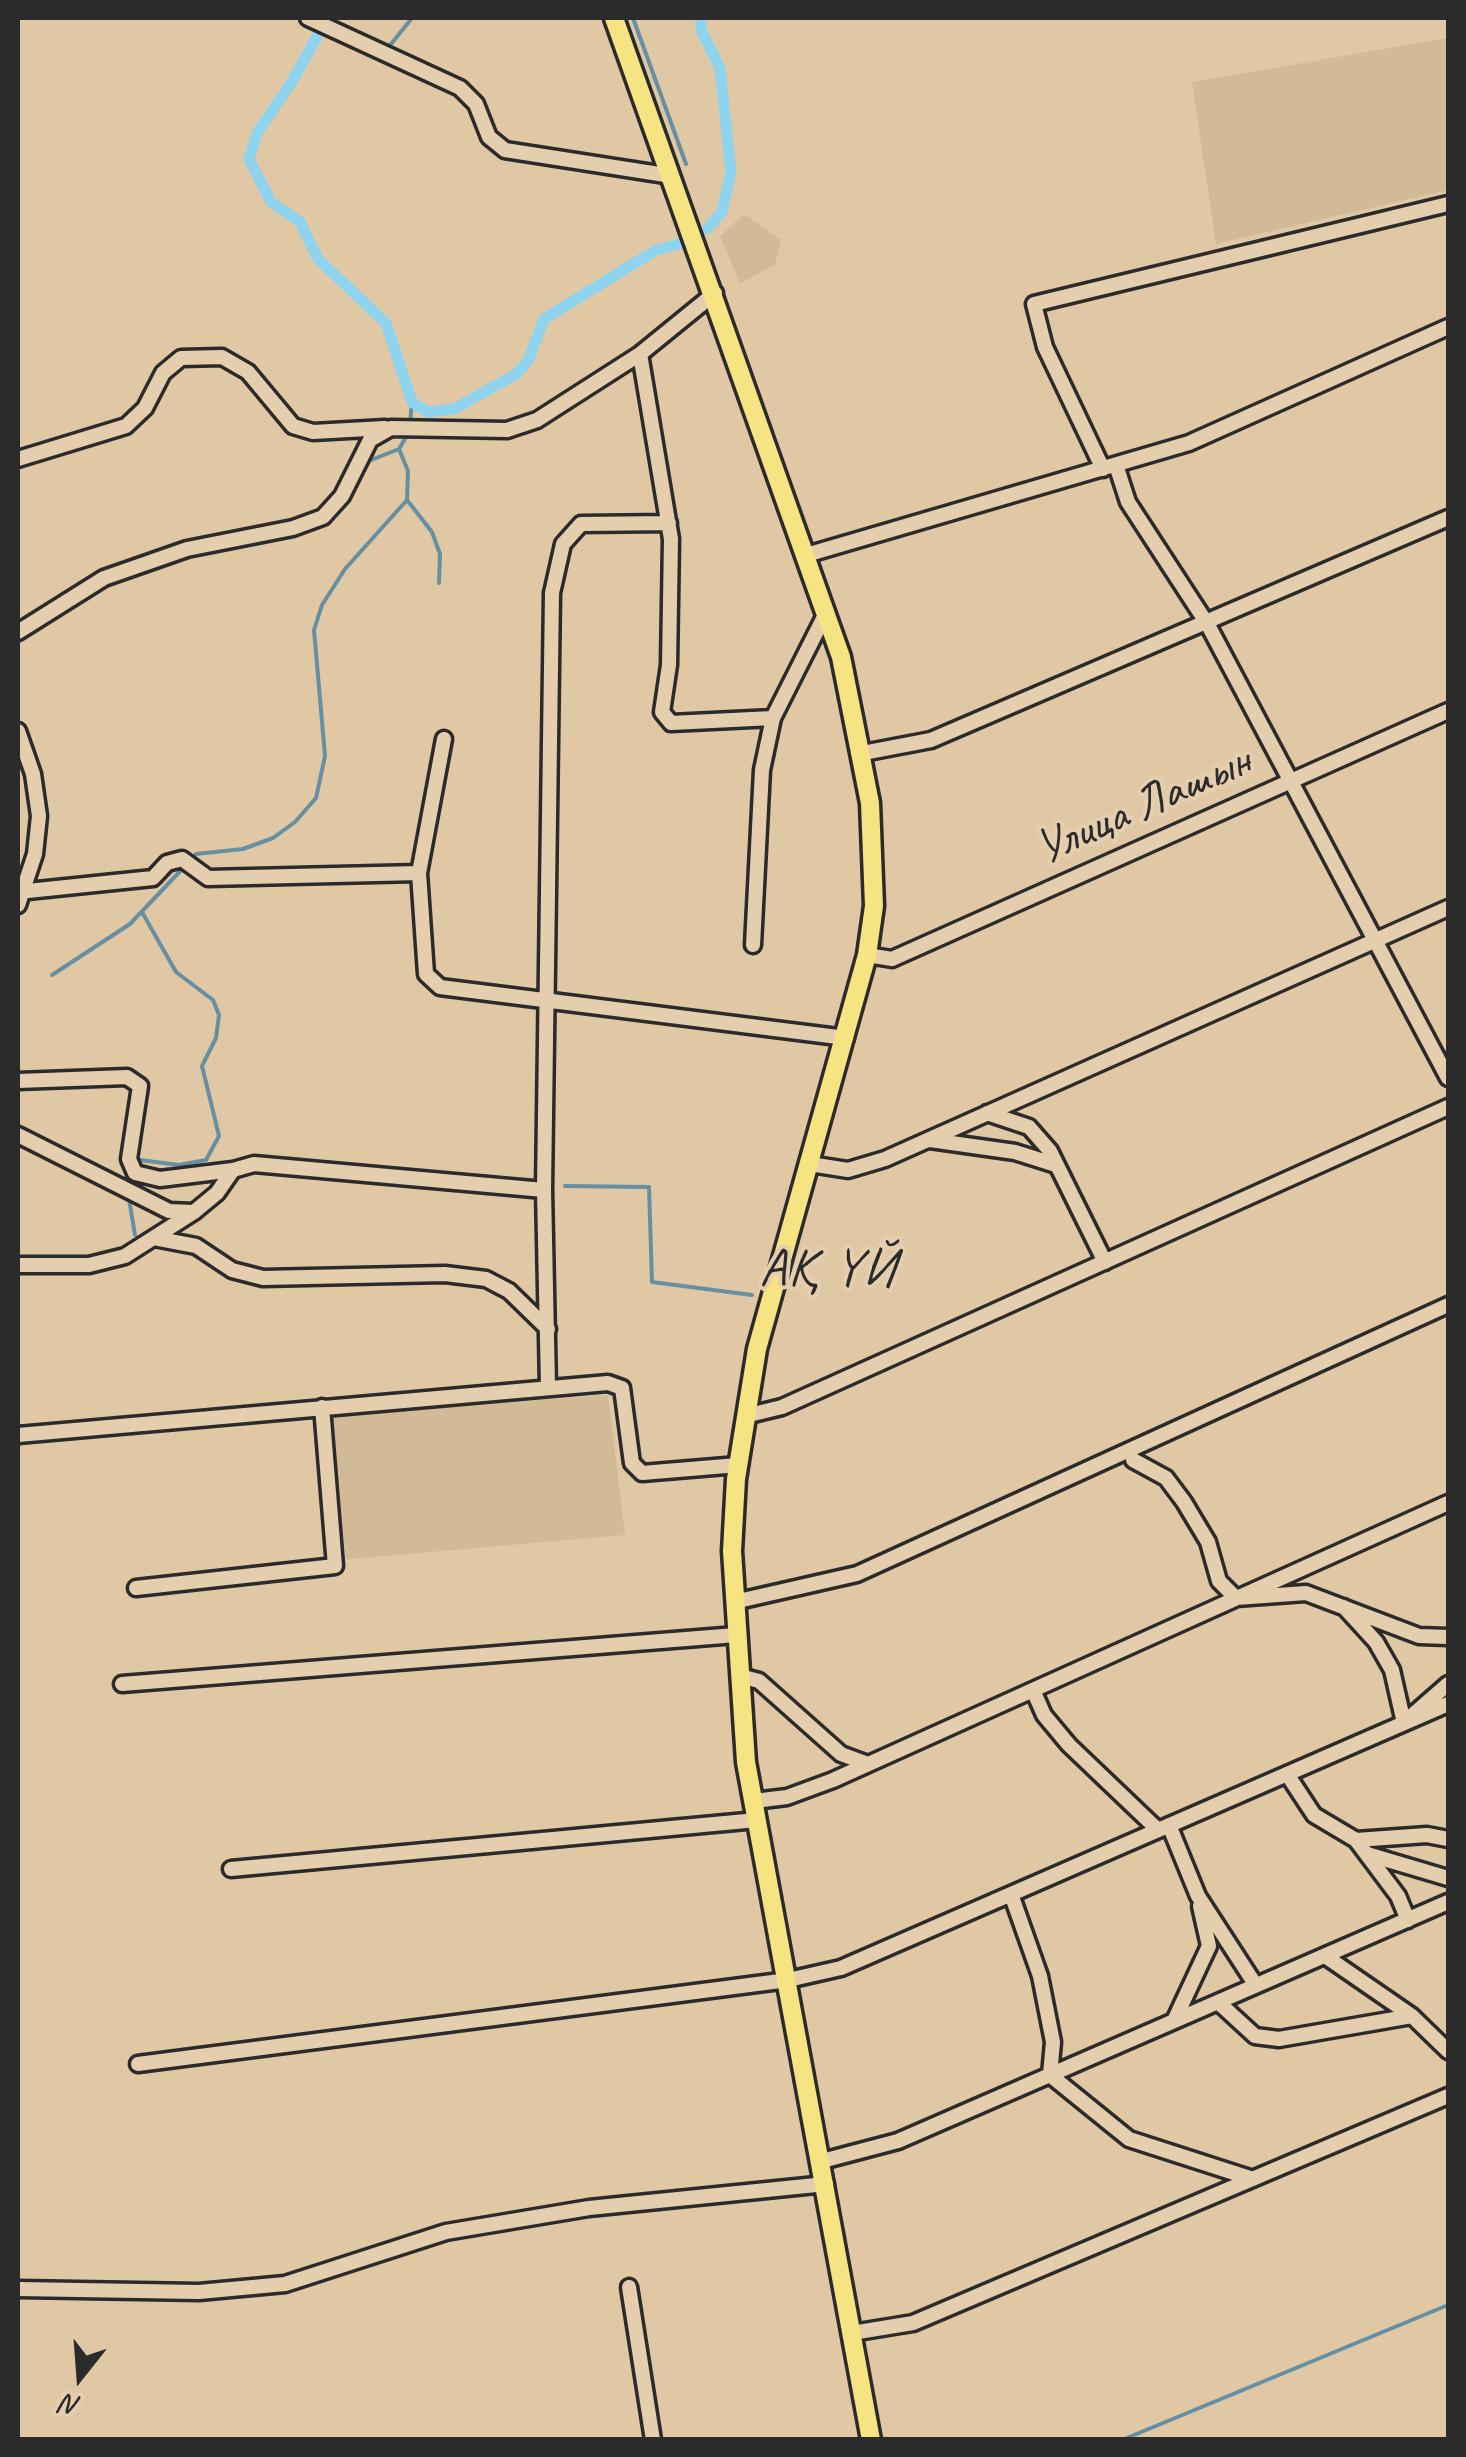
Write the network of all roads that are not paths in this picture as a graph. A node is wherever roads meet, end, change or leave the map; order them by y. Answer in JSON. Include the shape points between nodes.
{"nodes":[{"id":1,"x":614,"y":18,"type":"edge"},
{"id":2,"x":317,"y":23,"type":"edge"},
{"id":3,"x":672,"y":176,"type":"junction"},
{"id":4,"x":1448,"y":204,"type":"edge"},
{"id":5,"x":715,"y":294,"type":"junction"},
{"id":6,"x":1448,"y":327,"type":"edge"},
{"id":7,"x":640,"y":354,"type":"junction"},
{"id":8,"x":391,"y":428,"type":"junction"},
{"id":9,"x":18,"y":459,"type":"edge"},
{"id":10,"x":1109,"y":467,"type":"junction"},
{"id":11,"x":1448,"y":518,"type":"edge"},
{"id":12,"x":669,"y":523,"type":"junction"},
{"id":13,"x":806,"y":555,"type":"junction"},
{"id":14,"x":826,"y":613,"type":"junction"},
{"id":15,"x":1208,"y":626,"type":"junction"},
{"id":16,"x":18,"y":632,"type":"edge"},
{"id":17,"x":1448,"y":711,"type":"edge"},
{"id":18,"x":772,"y":718,"type":"junction"},
{"id":19,"x":18,"y":731,"type":"edge"},
{"id":20,"x":444,"y":738,"type":"dead end"},
{"id":21,"x":863,"y":752,"type":"junction"},
{"id":22,"x":1293,"y":781,"type":"junction"},
{"id":23,"x":418,"y":873,"type":"junction"},
{"id":24,"x":20,"y":896,"type":"edge"},
{"id":25,"x":1448,"y":908,"type":"edge"},
{"id":26,"x":1376,"y":940,"type":"junction"},
{"id":27,"x":752,"y":945,"type":"dead end"},
{"id":28,"x":867,"y":956,"type":"junction"},
{"id":29,"x":549,"y":1001,"type":"junction"},
{"id":30,"x":846,"y":1038,"type":"junction"},
{"id":31,"x":1448,"y":1078,"type":"edge"},
{"id":32,"x":18,"y":1081,"type":"edge"},
{"id":33,"x":1448,"y":1108,"type":"edge"},
{"id":34,"x":987,"y":1114,"type":"junction"},
{"id":35,"x":18,"y":1135,"type":"edge"},
{"id":36,"x":928,"y":1140,"type":"junction"},
{"id":37,"x":810,"y":1164,"type":"junction"},
{"id":38,"x":1056,"y":1165,"type":"junction"},
{"id":39,"x":233,"y":1170,"type":"junction"},
{"id":40,"x":544,"y":1190,"type":"junction"},
{"id":41,"x":194,"y":1212,"type":"junction"},
{"id":42,"x":154,"y":1238,"type":"junction"},
{"id":43,"x":1105,"y":1262,"type":"junction"},
{"id":44,"x":18,"y":1266,"type":"edge"},
{"id":45,"x":1448,"y":1304,"type":"edge"},
{"id":46,"x":548,"y":1329,"type":"junction"},
{"id":47,"x":548,"y":1387,"type":"junction"},
{"id":48,"x":322,"y":1408,"type":"junction"},
{"id":49,"x":744,"y":1416,"type":"junction"},
{"id":50,"x":18,"y":1435,"type":"edge"},
{"id":51,"x":1133,"y":1460,"type":"dead end"},
{"id":52,"x":738,"y":1465,"type":"junction"},
{"id":53,"x":1448,"y":1502,"type":"edge"},
{"id":54,"x":1431,"y":1510,"type":"junction"},
{"id":55,"x":1448,"y":1515,"type":"edge"},
{"id":56,"x":1285,"y":1576,"type":"junction"},
{"id":57,"x":136,"y":1588,"type":"dead end"},
{"id":58,"x":1306,"y":1594,"type":"junction"},
{"id":59,"x":1236,"y":1598,"type":"junction"},
{"id":60,"x":734,"y":1602,"type":"junction"},
{"id":61,"x":1340,"y":1603,"type":"junction"},
{"id":62,"x":736,"y":1635,"type":"junction"},
{"id":63,"x":1448,"y":1637,"type":"edge"},
{"id":64,"x":740,"y":1676,"type":"junction"},
{"id":65,"x":122,"y":1684,"type":"dead end"},
{"id":66,"x":1448,"y":1684,"type":"edge"},
{"id":67,"x":1033,"y":1690,"type":"junction"},
{"id":68,"x":1448,"y":1704,"type":"edge"},
{"id":69,"x":1404,"y":1723,"type":"junction"},
{"id":70,"x":868,"y":1764,"type":"junction"},
{"id":71,"x":1287,"y":1774,"type":"junction"},
{"id":72,"x":756,"y":1810,"type":"junction"},
{"id":73,"x":1163,"y":1827,"type":"junction"},
{"id":74,"x":1448,"y":1839,"type":"edge"},
{"id":75,"x":1356,"y":1840,"type":"junction"},
{"id":76,"x":1366,"y":1854,"type":"junction"},
{"id":77,"x":231,"y":1869,"type":"dead end"},
{"id":78,"x":1448,"y":1878,"type":"edge"},
{"id":79,"x":1011,"y":1894,"type":"junction"},
{"id":80,"x":1198,"y":1896,"type":"junction"},
{"id":81,"x":1448,"y":1902,"type":"edge"},
{"id":82,"x":1408,"y":1920,"type":"junction"},
{"id":83,"x":1326,"y":1956,"type":"junction"},
{"id":84,"x":788,"y":1980,"type":"junction"},
{"id":85,"x":1255,"y":1984,"type":"junction"},
{"id":86,"x":1218,"y":2002,"type":"junction"},
{"id":87,"x":1412,"y":2016,"type":"junction"},
{"id":88,"x":1174,"y":2021,"type":"junction"},
{"id":89,"x":1448,"y":2050,"type":"edge"},
{"id":90,"x":138,"y":2064,"type":"dead end"},
{"id":91,"x":1050,"y":2075,"type":"junction"},
{"id":92,"x":1448,"y":2096,"type":"edge"},
{"id":93,"x":822,"y":2162,"type":"junction"},
{"id":94,"x":1253,"y":2179,"type":"junction"},
{"id":95,"x":826,"y":2184,"type":"junction"},
{"id":96,"x":629,"y":2287,"type":"dead end"},
{"id":97,"x":18,"y":2289,"type":"edge"},
{"id":98,"x":852,"y":2332,"type":"junction"},
{"id":99,"x":654,"y":2440,"type":"edge"},
{"id":100,"x":870,"y":2440,"type":"edge"}],
"edges":[{"from":1,"to":3,"type":"main road"},
{"from":2,"to":3,"type":"street","via":[[460,88],[476,104],[489,138],[505,150]]},
{"from":3,"to":5,"type":"main road"},
{"from":4,"to":10,"type":"street","via":[[1034,304],[1044,347]]},
{"from":5,"to":7,"type":"street"},
{"from":5,"to":13,"type":"main road"},
{"from":6,"to":10,"type":"street","via":[[1188,443]]},
{"from":7,"to":8,"type":"street","via":[[537,420],[508,430]]},
{"from":7,"to":12,"type":"street"},
{"from":8,"to":9,"type":"street","via":[[314,432],[293,426],[248,372],[222,357],[181,358],[126,426]]},
{"from":8,"to":16,"type":"street","via":[[370,440],[342,496],[323,517],[187,548],[104,578]]},
{"from":10,"to":13,"type":"street"},
{"from":10,"to":15,"type":"street"},
{"from":11,"to":15,"type":"street"},
{"from":12,"to":18,"type":"street","via":[[669,666],[662,712],[671,723]]},
{"from":12,"to":29,"type":"street","via":[[581,524],[563,544],[552,592]]},
{"from":13,"to":14,"type":"main road"},
{"from":14,"to":18,"type":"street"},
{"from":14,"to":21,"type":"main road"},
{"from":15,"to":21,"type":"street","via":[[931,740]]},
{"from":15,"to":22,"type":"street"},
{"from":17,"to":22,"type":"street","name":"Улица Лашын"},
{"from":18,"to":27,"type":"street","via":[[762,770]]},
{"from":19,"to":24,"type":"street","via":[[39,816]]},
{"from":20,"to":23,"type":"street"},
{"from":21,"to":28,"type":"main road","via":[[874,852]]},
{"from":22,"to":26,"type":"street"},
{"from":22,"to":28,"type":"street","name":"Улица Лашын","via":[[892,960]]},
{"from":23,"to":24,"type":"street","via":[[208,878],[182,859],[153,878]]},
{"from":23,"to":29,"type":"street","via":[[426,974],[440,987]]},
{"from":25,"to":26,"type":"street"},
{"from":26,"to":31,"type":"street"},
{"from":26,"to":34,"type":"street"},
{"from":28,"to":30,"type":"main road"},
{"from":29,"to":30,"type":"street"},
{"from":29,"to":40,"type":"street"},
{"from":30,"to":37,"type":"main road"},
{"from":32,"to":39,"type":"street","via":[[127,1078],[140,1086],[128,1159],[135,1173],[160,1179]]},
{"from":33,"to":43,"type":"street"},
{"from":34,"to":36,"type":"street"},
{"from":34,"to":38,"type":"street","via":[[1029,1127]]},
{"from":35,"to":41,"type":"street","via":[[168,1211]]},
{"from":36,"to":37,"type":"street","via":[[848,1170]]},
{"from":36,"to":38,"type":"street"},
{"from":37,"to":49,"type":"main road"},
{"from":38,"to":43,"type":"street"},
{"from":39,"to":40,"type":"street","via":[[254,1164]]},
{"from":39,"to":41,"type":"street"},
{"from":40,"to":46,"type":"street"},
{"from":41,"to":42,"type":"street"},
{"from":42,"to":44,"type":"street","via":[[126,1256],[89,1265]]},
{"from":42,"to":46,"type":"street","via":[[196,1246],[232,1270],[263,1278],[486,1279]]},
{"from":43,"to":49,"type":"street","via":[[782,1407]]},
{"from":45,"to":60,"type":"street","via":[[858,1574]]},
{"from":46,"to":47,"type":"street"},
{"from":47,"to":48,"type":"street"},
{"from":47,"to":52,"type":"street","via":[[608,1382],[622,1388],[632,1463],[642,1473]]},
{"from":48,"to":50,"type":"street"},
{"from":48,"to":57,"type":"street","via":[[335,1566]]},
{"from":49,"to":52,"type":"main road"},
{"from":51,"to":59,"type":"street","via":[[1166,1478],[1184,1502],[1208,1542],[1219,1580]]},
{"from":52,"to":60,"type":"main road"},
{"from":53,"to":54,"type":"street"},
{"from":54,"to":55,"type":"street"},
{"from":54,"to":56,"type":"street"},
{"from":56,"to":58,"type":"street"},
{"from":56,"to":59,"type":"street"},
{"from":58,"to":59,"type":"street"},
{"from":58,"to":61,"type":"street"},
{"from":59,"to":67,"type":"street"},
{"from":60,"to":62,"type":"main road"},
{"from":61,"to":63,"type":"street","via":[[1419,1636]]},
{"from":61,"to":69,"type":"street","via":[[1392,1670]]},
{"from":62,"to":64,"type":"main road"},
{"from":62,"to":65,"type":"street"},
{"from":64,"to":70,"type":"street","via":[[759,1681],[841,1754]]},
{"from":64,"to":72,"type":"main road"},
{"from":66,"to":69,"type":"street"},
{"from":67,"to":70,"type":"street"},
{"from":67,"to":73,"type":"street","via":[[1069,1746]]},
{"from":68,"to":69,"type":"street"},
{"from":69,"to":71,"type":"street"},
{"from":70,"to":72,"type":"street"},
{"from":71,"to":73,"type":"street"},
{"from":71,"to":75,"type":"street","via":[[1314,1815]]},
{"from":72,"to":77,"type":"street"},
{"from":72,"to":84,"type":"main road"},
{"from":73,"to":79,"type":"street"},
{"from":73,"to":80,"type":"street"},
{"from":74,"to":75,"type":"street"},
{"from":75,"to":76,"type":"street"},
{"from":76,"to":78,"type":"street"},
{"from":76,"to":82,"type":"street"},
{"from":79,"to":84,"type":"street","via":[[841,1968]]},
{"from":79,"to":91,"type":"street","via":[[1040,1976],[1053,2042]]},
{"from":80,"to":85,"type":"street"},
{"from":80,"to":88,"type":"street","via":[[1209,1946]]},
{"from":81,"to":82,"type":"street"},
{"from":82,"to":83,"type":"street"},
{"from":83,"to":85,"type":"street"},
{"from":83,"to":87,"type":"street"},
{"from":84,"to":90,"type":"street"},
{"from":84,"to":93,"type":"main road"},
{"from":85,"to":86,"type":"street"},
{"from":86,"to":87,"type":"street","via":[[1255,2036],[1279,2040]]},
{"from":86,"to":88,"type":"street"},
{"from":87,"to":89,"type":"street"},
{"from":88,"to":91,"type":"street"},
{"from":91,"to":93,"type":"street","via":[[898,2140]]},
{"from":91,"to":94,"type":"street","via":[[1129,2139]]},
{"from":92,"to":94,"type":"street"},
{"from":93,"to":95,"type":"main road"},
{"from":94,"to":98,"type":"street","via":[[912,2323]]},
{"from":95,"to":97,"type":"street","via":[[589,2208],[446,2232],[284,2284],[199,2292]]},
{"from":95,"to":98,"type":"main road"},
{"from":96,"to":99,"type":"street"},
{"from":98,"to":100,"type":"main road"}]}
